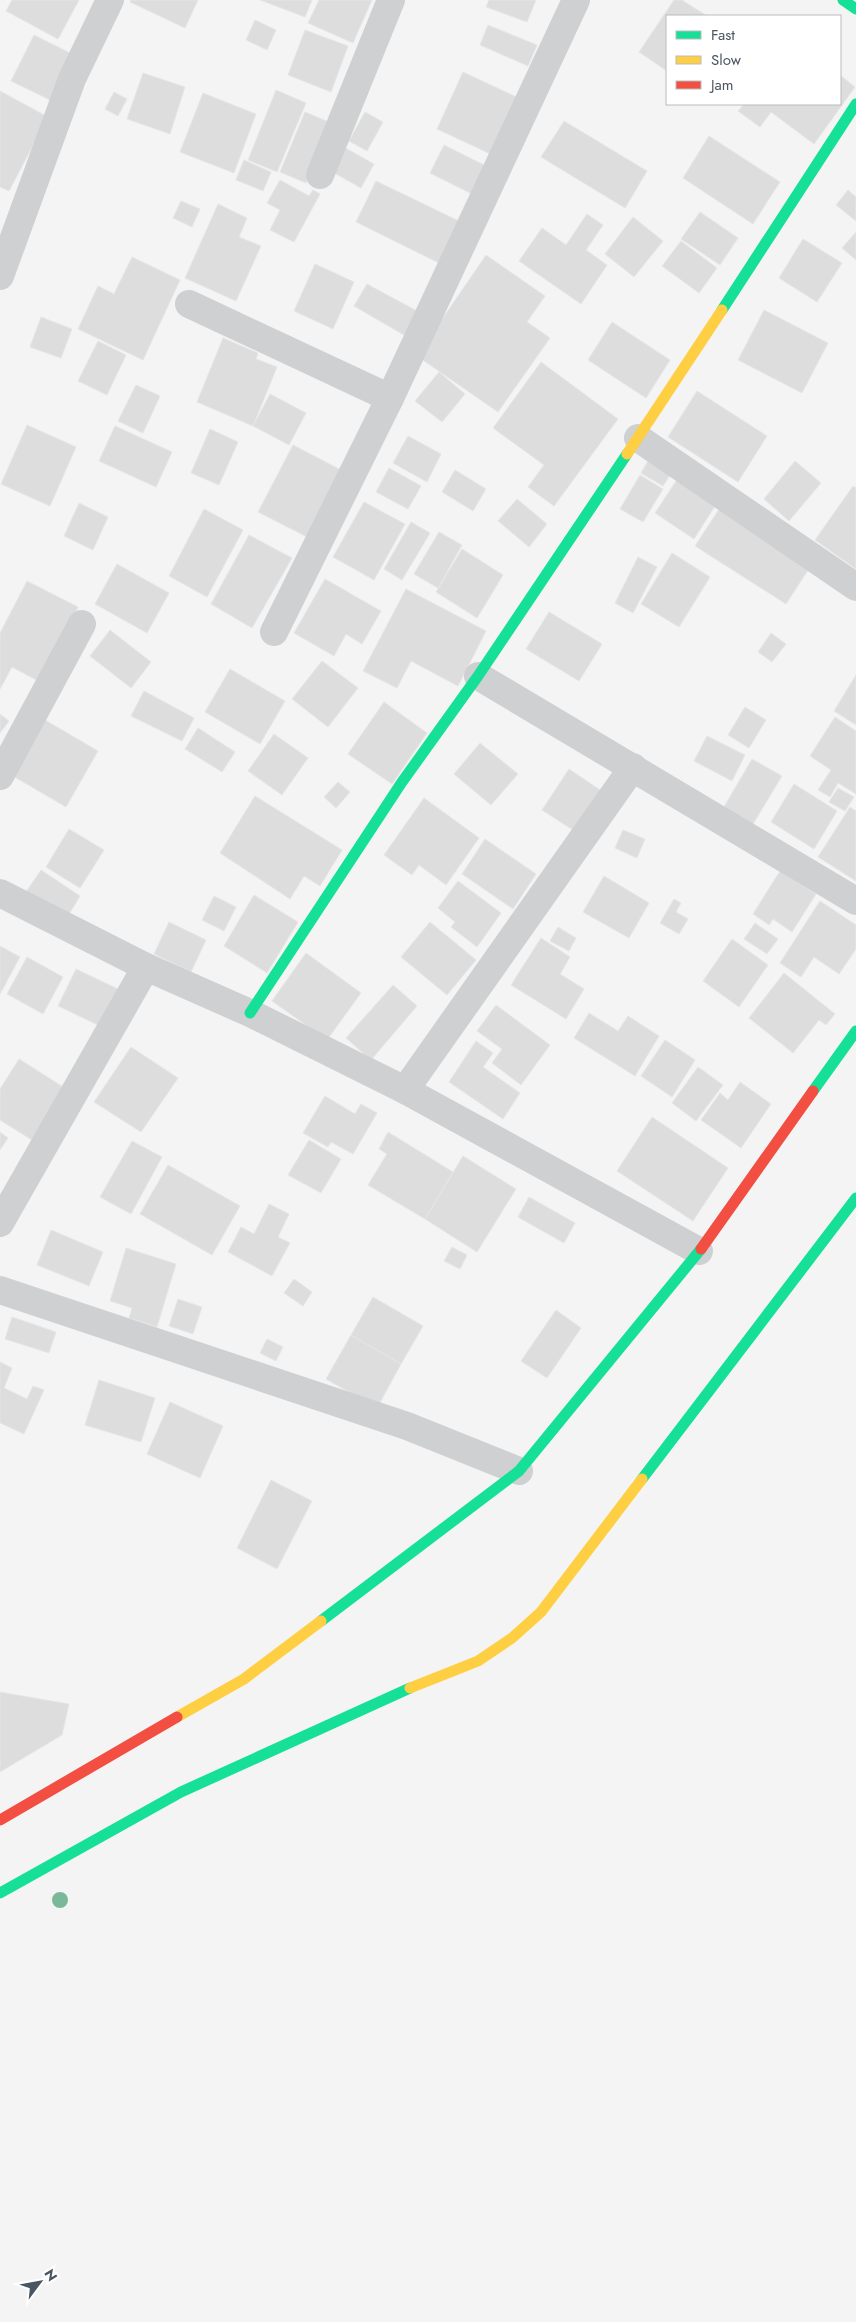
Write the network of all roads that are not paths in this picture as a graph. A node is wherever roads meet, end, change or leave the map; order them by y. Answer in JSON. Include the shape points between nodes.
{"nodes":[{"id":1,"x":110,"y":0,"type":"edge"},
{"id":2,"x":391,"y":0,"type":"edge"},
{"id":3,"x":576,"y":0,"type":"edge"},
{"id":4,"x":843,"y":0,"type":"edge"},
{"id":5,"x":856,"y":9,"type":"edge"},
{"id":6,"x":856,"y":104,"type":"edge"},
{"id":7,"x":320,"y":174,"type":"dead end"},
{"id":8,"x":0,"y":276,"type":"edge"},
{"id":9,"x":189,"y":304,"type":"dead end"},
{"id":10,"x":390,"y":398,"type":"junction"},
{"id":11,"x":638,"y":438,"type":"junction"},
{"id":12,"x":856,"y":587,"type":"edge"},
{"id":13,"x":82,"y":624,"type":"dead end"},
{"id":14,"x":274,"y":632,"type":"dead end"},
{"id":15,"x":478,"y":676,"type":"junction"},
{"id":16,"x":633,"y":767,"type":"junction"},
{"id":17,"x":0,"y":776,"type":"edge"},
{"id":18,"x":0,"y":893,"type":"edge"},
{"id":19,"x":856,"y":901,"type":"edge"},
{"id":20,"x":146,"y":967,"type":"junction"},
{"id":21,"x":250,"y":1012,"type":"junction"},
{"id":22,"x":856,"y":1031,"type":"edge"},
{"id":23,"x":405,"y":1090,"type":"junction"},
{"id":24,"x":856,"y":1198,"type":"edge"},
{"id":25,"x":0,"y":1223,"type":"edge"},
{"id":26,"x":698,"y":1251,"type":"junction"},
{"id":27,"x":0,"y":1290,"type":"edge"},
{"id":28,"x":519,"y":1471,"type":"junction"},
{"id":29,"x":0,"y":1820,"type":"edge"},
{"id":30,"x":0,"y":1893,"type":"edge"}],
"edges":[{"from":1,"to":8,"type":"street","via":[[72,80]]},
{"from":2,"to":7,"type":"street"},
{"from":3,"to":10,"type":"street"},
{"from":4,"to":5,"type":"street"},
{"from":6,"to":11,"type":"street"},
{"from":9,"to":10,"type":"street"},
{"from":10,"to":14,"type":"street"},
{"from":11,"to":12,"type":"street"},
{"from":11,"to":15,"type":"street"},
{"from":13,"to":17,"type":"street"},
{"from":15,"to":16,"type":"street"},
{"from":15,"to":21,"type":"street","via":[[402,782]]},
{"from":16,"to":19,"type":"street"},
{"from":16,"to":23,"type":"street"},
{"from":18,"to":20,"type":"street"},
{"from":20,"to":21,"type":"street"},
{"from":20,"to":25,"type":"street"},
{"from":21,"to":23,"type":"street"},
{"from":22,"to":26,"type":"street"},
{"from":23,"to":26,"type":"street"},
{"from":24,"to":30,"type":"street","via":[[552,1598],[512,1638],[478,1661],[409,1688],[181,1792]]},
{"from":26,"to":28,"type":"street"},
{"from":27,"to":28,"type":"street","via":[[406,1426]]},
{"from":28,"to":29,"type":"street","via":[[244,1678]]}]}
